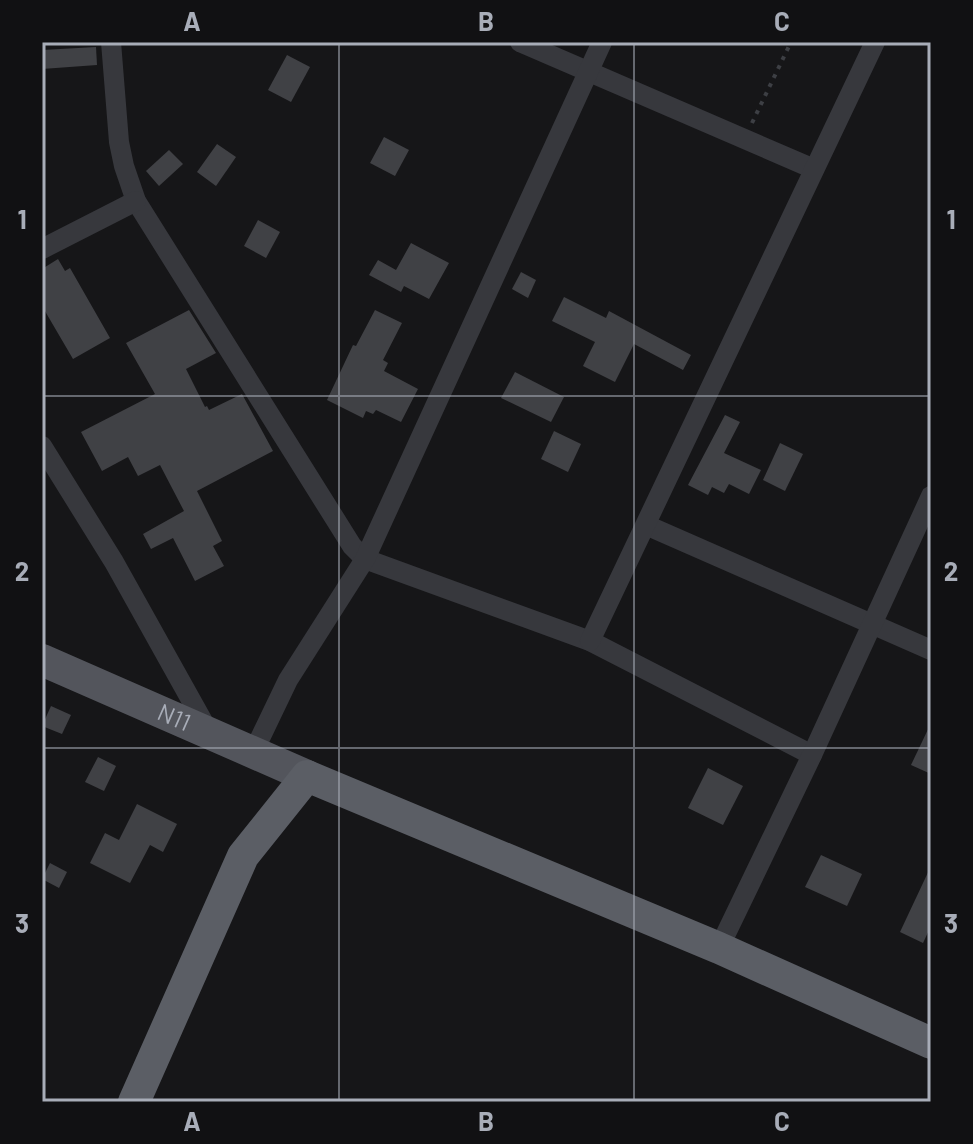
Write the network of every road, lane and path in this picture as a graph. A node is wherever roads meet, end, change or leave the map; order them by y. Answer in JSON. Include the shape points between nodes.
{"nodes":[{"id":1,"x":111,"y":42,"type":"edge"},
{"id":2,"x":520,"y":42,"type":"edge"},
{"id":3,"x":602,"y":42,"type":"edge"},
{"id":4,"x":791,"y":42,"type":"edge"},
{"id":5,"x":875,"y":42,"type":"edge"},
{"id":6,"x":589,"y":71,"type":"junction"},
{"id":7,"x":745,"y":139,"type":"junction"},
{"id":8,"x":814,"y":169,"type":"junction"},
{"id":9,"x":136,"y":201,"type":"junction"},
{"id":10,"x":42,"y":249,"type":"edge"},
{"id":11,"x":42,"y":446,"type":"edge"},
{"id":12,"x":931,"y":496,"type":"edge"},
{"id":13,"x":646,"y":525,"type":"junction"},
{"id":14,"x":365,"y":559,"type":"junction"},
{"id":15,"x":873,"y":624,"type":"junction"},
{"id":16,"x":590,"y":641,"type":"junction"},
{"id":17,"x":931,"y":650,"type":"edge"},
{"id":18,"x":42,"y":660,"type":"edge"},
{"id":19,"x":210,"y":734,"type":"junction"},
{"id":20,"x":253,"y":753,"type":"junction"},
{"id":21,"x":812,"y":755,"type":"junction"},
{"id":22,"x":307,"y":776,"type":"junction"},
{"id":23,"x":719,"y":948,"type":"junction"},
{"id":24,"x":929,"y":1034,"type":"edge"},
{"id":25,"x":134,"y":1102,"type":"edge"}],
"edges":[{"from":1,"to":9,"type":"street","via":[[119,142]]},
{"from":2,"to":6,"type":"street"},
{"from":3,"to":6,"type":"street"},
{"from":4,"to":7,"type":"path"},
{"from":5,"to":8,"type":"street"},
{"from":6,"to":7,"type":"street"},
{"from":6,"to":14,"type":"street"},
{"from":7,"to":8,"type":"street"},
{"from":8,"to":13,"type":"street"},
{"from":9,"to":10,"type":"street"},
{"from":9,"to":14,"type":"street","via":[[325,507]]},
{"from":11,"to":19,"type":"street"},
{"from":12,"to":15,"type":"street"},
{"from":13,"to":15,"type":"street"},
{"from":13,"to":16,"type":"street"},
{"from":14,"to":16,"type":"street"},
{"from":14,"to":20,"type":"street","via":[[288,680]]},
{"from":15,"to":17,"type":"street"},
{"from":15,"to":21,"type":"street"},
{"from":16,"to":21,"type":"street"},
{"from":18,"to":19,"type":"main road","name":"N11"},
{"from":19,"to":20,"type":"main road","name":"N11"},
{"from":20,"to":22,"type":"main road","name":"N11"},
{"from":21,"to":23,"type":"street"},
{"from":22,"to":23,"type":"highway"},
{"from":22,"to":25,"type":"highway","via":[[243,856]]},
{"from":23,"to":24,"type":"highway"}]}
